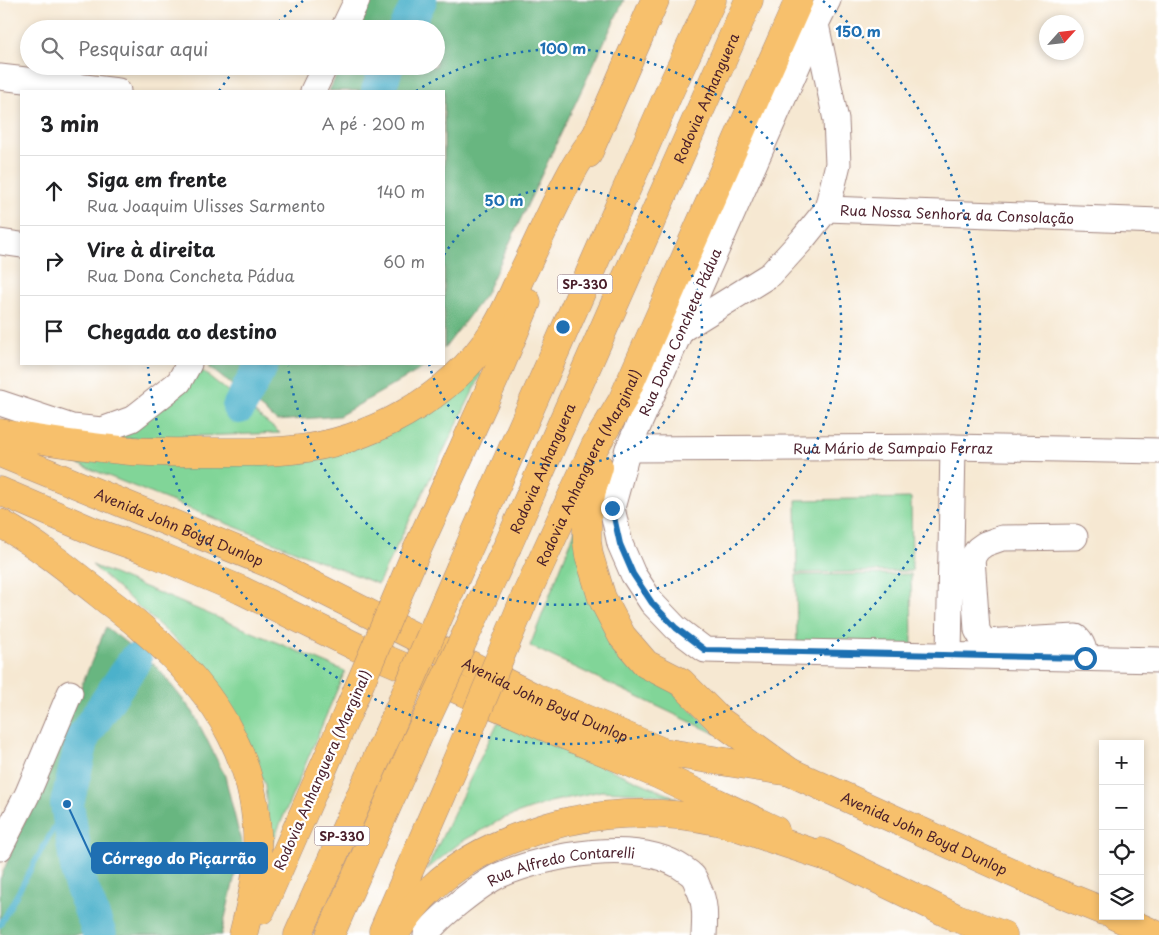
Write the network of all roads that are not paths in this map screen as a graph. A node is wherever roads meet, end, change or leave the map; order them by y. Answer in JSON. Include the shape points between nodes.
{"nodes":[{"id":1,"x":357,"y":0,"type":"edge"},
{"id":2,"x":655,"y":0,"type":"edge"},
{"id":3,"x":712,"y":0,"type":"edge"},
{"id":4,"x":749,"y":0,"type":"edge"},
{"id":5,"x":799,"y":0,"type":"edge"},
{"id":6,"x":828,"y":0,"type":"edge"},
{"id":7,"x":347,"y":20,"type":"edge"},
{"id":8,"x":816,"y":24,"type":"junction"},
{"id":9,"x":321,"y":75,"type":"edge"},
{"id":10,"x":0,"y":77,"type":"edge"},
{"id":11,"x":110,"y":90,"type":"edge"},
{"id":12,"x":313,"y":90,"type":"edge"},
{"id":13,"x":595,"y":137,"type":"junction"},
{"id":14,"x":827,"y":209,"type":"junction"},
{"id":15,"x":1159,"y":221,"type":"edge"},
{"id":16,"x":0,"y":242,"type":"edge"},
{"id":17,"x":20,"y":245,"type":"edge"},
{"id":18,"x":681,"y":330,"type":"junction"},
{"id":19,"x":188,"y":365,"type":"edge"},
{"id":20,"x":622,"y":401,"type":"junction"},
{"id":21,"x":0,"y":403,"type":"edge"},
{"id":22,"x":0,"y":434,"type":"edge"},
{"id":23,"x":953,"y":447,"type":"junction"},
{"id":24,"x":628,"y":449,"type":"junction"},
{"id":25,"x":1159,"y":450,"type":"edge"},
{"id":26,"x":0,"y":453,"type":"edge"},
{"id":27,"x":0,"y":491,"type":"edge"},
{"id":28,"x":0,"y":507,"type":"edge"},
{"id":29,"x":0,"y":524,"type":"edge"},
{"id":30,"x":95,"y":532,"type":"junction"},
{"id":31,"x":1075,"y":537,"type":"dead end"},
{"id":32,"x":949,"y":655,"type":"junction"},
{"id":33,"x":1085,"y":658,"type":"junction"},
{"id":34,"x":1159,"y":660,"type":"edge"},
{"id":35,"x":70,"y":693,"type":"dead end"},
{"id":36,"x":790,"y":772,"type":"junction"},
{"id":37,"x":0,"y":848,"type":"edge"},
{"id":38,"x":842,"y":862,"type":"junction"},
{"id":39,"x":1099,"y":909,"type":"edge"},
{"id":40,"x":1124,"y":920,"type":"edge"},
{"id":41,"x":1152,"y":932,"type":"edge"},
{"id":42,"x":243,"y":935,"type":"edge"},
{"id":43,"x":250,"y":935,"type":"edge"},
{"id":44,"x":298,"y":935,"type":"edge"},
{"id":45,"x":330,"y":935,"type":"edge"},
{"id":46,"x":381,"y":935,"type":"edge"},
{"id":47,"x":394,"y":935,"type":"edge"},
{"id":48,"x":426,"y":935,"type":"edge"},
{"id":49,"x":704,"y":935,"type":"edge"},
{"id":50,"x":1003,"y":935,"type":"edge"}],
"edges":[{"from":1,"to":7,"type":"street"},
{"from":2,"to":13,"type":"main road","name":"Rodovia Anhanguera (Marginal)"},
{"from":3,"to":44,"type":"main road","number":"SP-330","bridge":true},
{"from":4,"to":45,"type":"main road","name":"Rodovia Anhanguera","number":"SP-330","bridge":true,"via":[[508,545]]},
{"from":5,"to":20,"type":"main road","name":"Rodovia Anhanguera (Marginal)"},
{"from":6,"to":8,"type":"street","name":"Rua Dona Concheta Pádua"},
{"from":8,"to":14,"type":"street","via":[[836,120],[838,164]]},
{"from":8,"to":18,"type":"street","name":"Rua Dona Concheta Pádua"},
{"from":9,"to":12,"type":"street"},
{"from":10,"to":11,"type":"street"},
{"from":13,"to":22,"type":"main road","via":[[572,170],[501,318],[484,344],[447,384],[384,424],[337,442],[266,452],[133,451]]},
{"from":13,"to":43,"type":"main road","name":"Rodovia Anhanguera (Marginal)","bridge":true,"via":[[500,367]]},
{"from":14,"to":15,"type":"street","name":"Rua Nossa Senhora da Consolação"},
{"from":14,"to":18,"type":"street","name":"Rua Nossa Senhora da Consolação","via":[[770,274]]},
{"from":16,"to":17,"type":"street"},
{"from":18,"to":24,"type":"street","name":"Rua Dona Concheta Pádua"},
{"from":19,"to":21,"type":"street","via":[[179,382],[132,420],[102,430],[72,427]]},
{"from":20,"to":36,"type":"main road","via":[[592,486],[587,515],[589,555],[602,598],[622,636],[646,664],[681,682],[720,721]]},
{"from":20,"to":46,"type":"main road","name":"Rodovia Anhanguera (Marginal)","bridge":true,"via":[[595,446],[526,595]]},
{"from":23,"to":24,"type":"street","name":"Rua Mário de Sampaio Ferraz"},
{"from":23,"to":25,"type":"street","name":"Rua Mário de Sampaio Ferraz"},
{"from":23,"to":32,"type":"street"},
{"from":24,"to":32,"type":"street","name":"Rua Dona Concheta Pádua","via":[[612,508],[620,544],[633,574],[652,603],[676,628],[705,650]]},
{"from":26,"to":36,"type":"main road","name":"Avenida John Boyd Dunlop","via":[[273,565],[534,696],[663,752]]},
{"from":27,"to":30,"type":"main road","name":"Avenida John Boyd Dunlop"},
{"from":28,"to":30,"type":"main road"},
{"from":29,"to":42,"type":"main road","via":[[46,552],[143,628],[205,692],[223,718],[252,790],[258,838],[256,874]]},
{"from":30,"to":38,"type":"main road","name":"Avenida John Boyd Dunlop","via":[[241,590],[356,647],[659,775]]},
{"from":31,"to":33,"type":"street","via":[[1002,538],[978,550],[972,558],[977,630],[985,642],[1076,637],[1081,641]]},
{"from":32,"to":33,"type":"street"},
{"from":33,"to":34,"type":"street"},
{"from":35,"to":37,"type":"street","via":[[27,795]]},
{"from":36,"to":39,"type":"main road","name":"Avenida John Boyd Dunlop"},
{"from":38,"to":47,"type":"main road","via":[[716,821],[638,813],[595,816],[541,829],[500,843],[470,858],[431,888]]},
{"from":38,"to":50,"type":"main road","name":"Avenida John Boyd Dunlop","via":[[957,918]]},
{"from":40,"to":41,"type":"main road"},
{"from":48,"to":49,"type":"street","name":"Rua Alfredo Contarelli","via":[[451,909],[498,876],[576,854],[624,852],[675,863],[693,876],[705,903]]}]}
